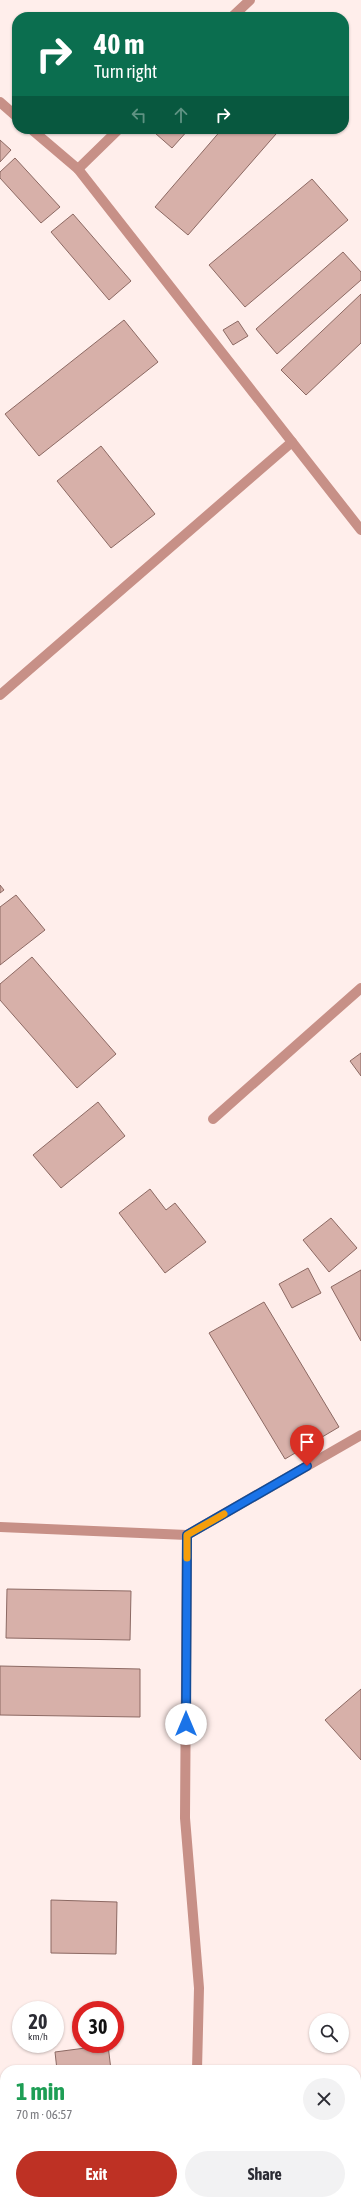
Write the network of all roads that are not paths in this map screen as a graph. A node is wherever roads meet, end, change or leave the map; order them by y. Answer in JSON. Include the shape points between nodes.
{"nodes":[{"id":1,"x":250,"y":0,"type":"edge"},
{"id":2,"x":237,"y":12,"type":"edge"},
{"id":3,"x":0,"y":102,"type":"edge"},
{"id":4,"x":12,"y":113,"type":"edge"},
{"id":5,"x":37,"y":134,"type":"edge"},
{"id":6,"x":114,"y":134,"type":"edge"},
{"id":7,"x":78,"y":169,"type":"junction"},
{"id":8,"x":292,"y":442,"type":"junction"},
{"id":9,"x":361,"y":530,"type":"edge"},
{"id":10,"x":0,"y":695,"type":"edge"},
{"id":11,"x":361,"y":988,"type":"edge"},
{"id":12,"x":213,"y":1119,"type":"dead end"},
{"id":13,"x":361,"y":1435,"type":"edge"},
{"id":14,"x":0,"y":1527,"type":"edge"},
{"id":15,"x":187,"y":1535,"type":"junction"},
{"id":16,"x":197,"y":2065,"type":"edge"}],
"edges":[{"from":1,"to":2,"type":"street"},
{"from":3,"to":4,"type":"street"},
{"from":5,"to":7,"type":"street"},
{"from":6,"to":7,"type":"street"},
{"from":7,"to":8,"type":"street"},
{"from":8,"to":9,"type":"street"},
{"from":8,"to":10,"type":"street"},
{"from":11,"to":12,"type":"street"},
{"from":13,"to":15,"type":"street"},
{"from":14,"to":15,"type":"street"},
{"from":15,"to":16,"type":"street","via":[[185,1818],[199,1988]]}]}
